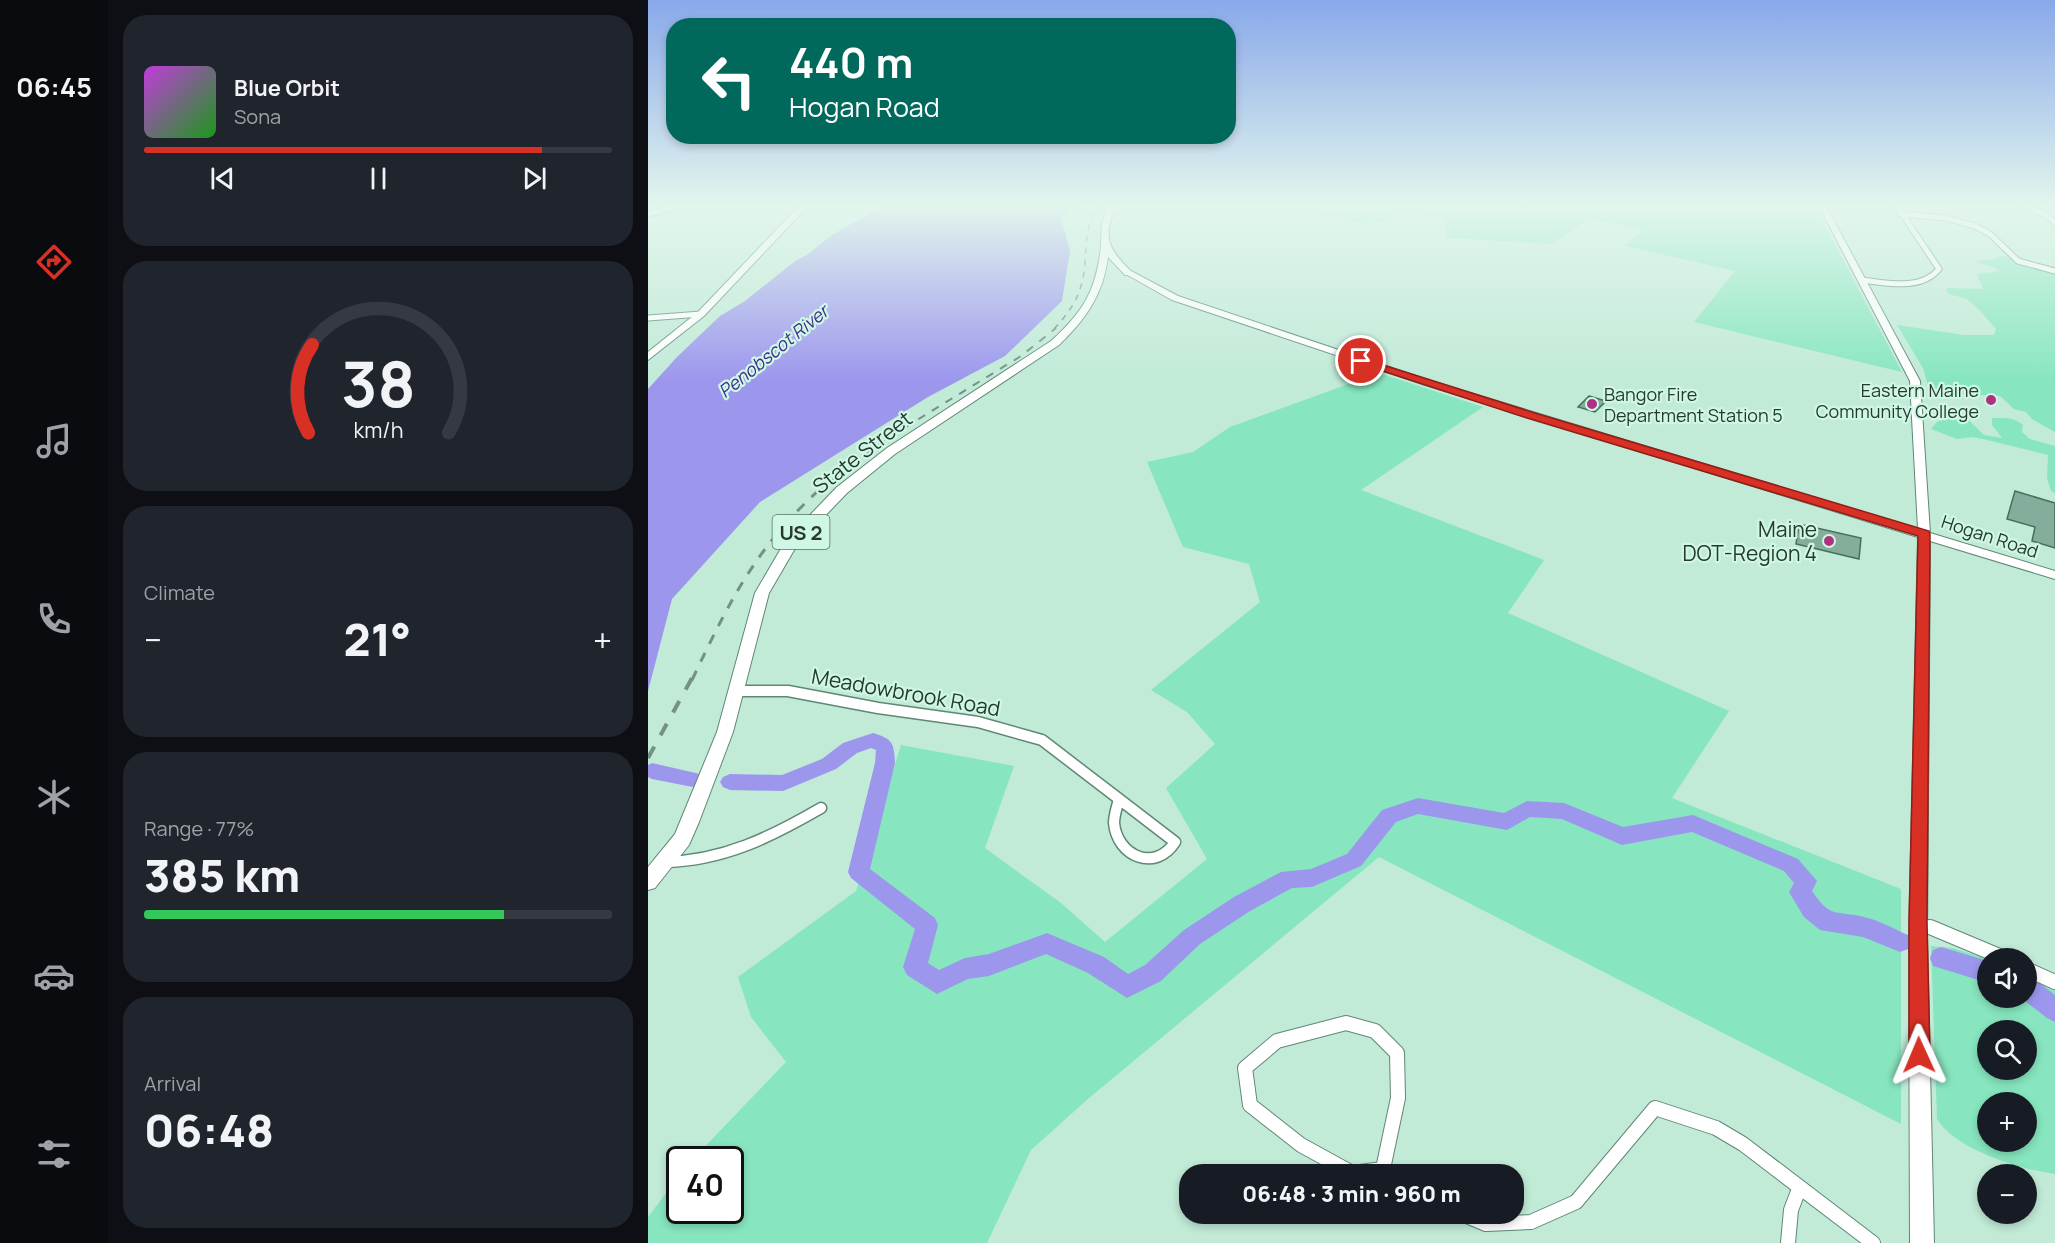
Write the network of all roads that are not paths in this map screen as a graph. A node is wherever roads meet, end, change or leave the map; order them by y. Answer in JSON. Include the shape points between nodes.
{"nodes":[{"id":1,"x":749,"y":264,"type":"edge"},
{"id":2,"x":1102,"y":264,"type":"edge"},
{"id":3,"x":1115,"y":264,"type":"edge"},
{"id":4,"x":1853,"y":264,"type":"edge"},
{"id":5,"x":1936,"y":264,"type":"edge"},
{"id":6,"x":2029,"y":264,"type":"edge"},
{"id":7,"x":2055,"y":271,"type":"edge"},
{"id":8,"x":1121,"y":274,"type":"junction"},
{"id":9,"x":1100,"y":276,"type":"junction"},
{"id":10,"x":1862,"y":280,"type":"junction"},
{"id":11,"x":1098,"y":291,"type":"junction"},
{"id":12,"x":701,"y":314,"type":"junction"},
{"id":13,"x":648,"y":318,"type":"edge"},
{"id":14,"x":648,"y":357,"type":"edge"},
{"id":15,"x":1924,"y":534,"type":"junction"},
{"id":16,"x":2055,"y":575,"type":"edge"},
{"id":17,"x":737,"y":691,"type":"junction"},
{"id":18,"x":1119,"y":800,"type":"junction"},
{"id":19,"x":821,"y":808,"type":"dead end"},
{"id":20,"x":664,"y":862,"type":"junction"},
{"id":21,"x":648,"y":882,"type":"edge"},
{"id":22,"x":1918,"y":922,"type":"junction"},
{"id":23,"x":1980,"y":948,"type":"edge"},
{"id":24,"x":2037,"y":974,"type":"edge"},
{"id":25,"x":2055,"y":982,"type":"edge"},
{"id":26,"x":1388,"y":1172,"type":"edge"},
{"id":27,"x":1799,"y":1189,"type":"junction"},
{"id":28,"x":1524,"y":1222,"type":"edge"},
{"id":29,"x":1788,"y":1243,"type":"edge"},
{"id":30,"x":1873,"y":1243,"type":"edge"},
{"id":31,"x":1922,"y":1243,"type":"edge"}],
"edges":[{"from":1,"to":12,"type":"main road"},
{"from":2,"to":9,"type":"main road","name":"State Street","number":"US 2"},
{"from":3,"to":8,"type":"main road","name":"Hogan Road"},
{"from":4,"to":10,"type":"street"},
{"from":5,"to":10,"type":"street","via":[[1937,273],[1917,283]]},
{"from":6,"to":7,"type":"street"},
{"from":8,"to":9,"type":"main road"},
{"from":8,"to":11,"type":"main road"},
{"from":8,"to":15,"type":"street","name":"Hogan Road","via":[[1175,298],[1428,383]]},
{"from":9,"to":11,"type":"main road","name":"State Street","number":"US 2"},
{"from":10,"to":15,"type":"street","via":[[1915,381]]},
{"from":11,"to":17,"type":"main road","name":"State Street","number":"US 2","via":[[1088,310],[1055,343],[891,452],[842,490],[808,524],[791,543],[762,593]]},
{"from":12,"to":13,"type":"street"},
{"from":12,"to":14,"type":"main road"},
{"from":15,"to":16,"type":"street","name":"Hogan Road"},
{"from":15,"to":22,"type":"street"},
{"from":17,"to":18,"type":"street","name":"Meadowbrook Road","via":[[788,691],[978,722],[1042,740]]},
{"from":17,"to":20,"type":"main road","name":"State Street","number":"US 2","via":[[690,822]]},
{"from":18,"to":18,"type":"street","name":"Meadowbrook Road","via":[[1176,842],[1172,850],[1155,859],[1139,859],[1126,850],[1114,823]]},
{"from":19,"to":20,"type":"street","via":[[766,839],[732,852],[683,863]]},
{"from":20,"to":21,"type":"main road","name":"State Street","number":"US 2"},
{"from":22,"to":23,"type":"street"},
{"from":22,"to":31,"type":"street"},
{"from":24,"to":25,"type":"street"},
{"from":26,"to":26,"type":"street","via":[[1352,1173],[1301,1145],[1250,1105],[1245,1068],[1277,1041],[1346,1023],[1375,1031],[1397,1053],[1398,1098]]},
{"from":27,"to":28,"type":"street","via":[[1743,1144],[1716,1128],[1656,1108],[1576,1202]]},
{"from":27,"to":29,"type":"street","via":[[1791,1210]]},
{"from":27,"to":30,"type":"street"}]}
